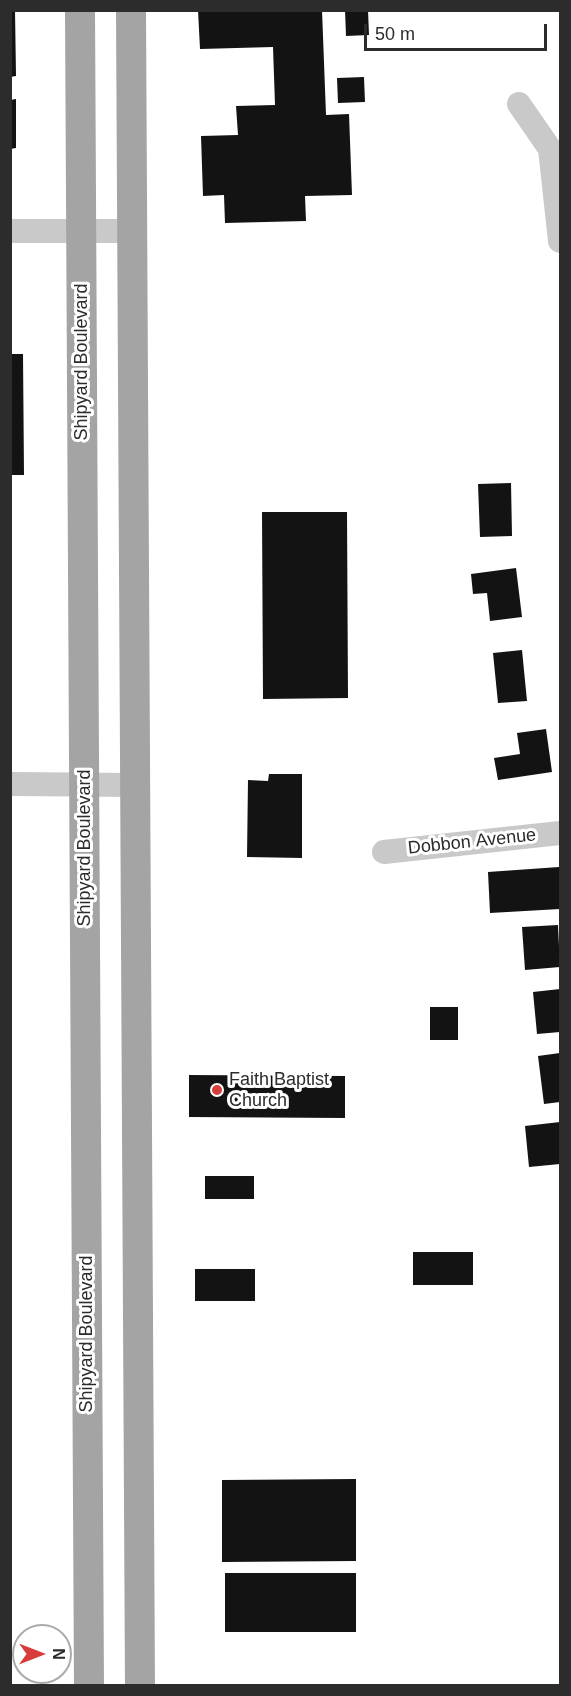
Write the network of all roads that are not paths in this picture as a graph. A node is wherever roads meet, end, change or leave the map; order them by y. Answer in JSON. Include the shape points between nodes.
{"nodes":[{"id":1,"x":80,"y":10,"type":"edge"},
{"id":2,"x":130,"y":10,"type":"edge"},
{"id":3,"x":519,"y":104,"type":"dead end"},
{"id":4,"x":10,"y":231,"type":"edge"},
{"id":5,"x":81,"y":231,"type":"junction"},
{"id":6,"x":132,"y":231,"type":"junction"},
{"id":7,"x":561,"y":241,"type":"edge"},
{"id":8,"x":10,"y":784,"type":"edge"},
{"id":9,"x":84,"y":784,"type":"junction"},
{"id":10,"x":135,"y":785,"type":"junction"},
{"id":11,"x":561,"y":833,"type":"edge"},
{"id":12,"x":384,"y":852,"type":"dead end"},
{"id":13,"x":87,"y":1223,"type":"junction"},
{"id":14,"x":137,"y":1224,"type":"junction"},
{"id":15,"x":89,"y":1686,"type":"edge"},
{"id":16,"x":140,"y":1686,"type":"edge"}],
"edges":[{"from":1,"to":5,"type":"main road","name":"Shipyard Boulevard"},
{"from":2,"to":6,"type":"main road"},
{"from":3,"to":7,"type":"street","via":[[550,149]]},
{"from":4,"to":5,"type":"street"},
{"from":5,"to":6,"type":"street"},
{"from":5,"to":9,"type":"main road","name":"Shipyard Boulevard"},
{"from":6,"to":10,"type":"main road"},
{"from":8,"to":9,"type":"street"},
{"from":9,"to":10,"type":"street"},
{"from":9,"to":13,"type":"main road","name":"Shipyard Boulevard"},
{"from":10,"to":14,"type":"main road"},
{"from":11,"to":12,"type":"street","name":"Dobbon Avenue"},
{"from":13,"to":14,"type":"main road"},
{"from":13,"to":15,"type":"main road","name":"Shipyard Boulevard"},
{"from":14,"to":16,"type":"main road"}]}
